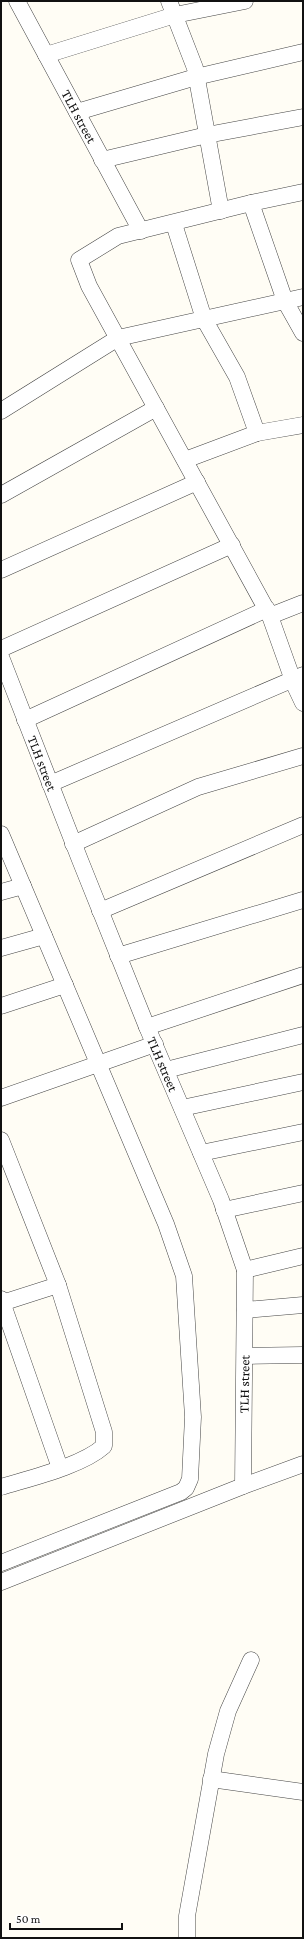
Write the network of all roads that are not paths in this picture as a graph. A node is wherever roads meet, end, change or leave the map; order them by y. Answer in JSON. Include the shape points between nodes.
{"nodes":[{"id":1,"x":17,"y":1,"type":"edge"},
{"id":2,"x":245,"y":1,"type":"edge"},
{"id":3,"x":172,"y":8,"type":"edge"},
{"id":4,"x":303,"y":52,"type":"edge"},
{"id":5,"x":46,"y":55,"type":"junction"},
{"id":6,"x":196,"y":77,"type":"junction"},
{"id":7,"x":77,"y":112,"type":"junction"},
{"id":8,"x":303,"y":117,"type":"edge"},
{"id":9,"x":207,"y":135,"type":"junction"},
{"id":10,"x":102,"y":160,"type":"junction"},
{"id":11,"x":303,"y":192,"type":"edge"},
{"id":12,"x":251,"y":203,"type":"junction"},
{"id":13,"x":221,"y":211,"type":"junction"},
{"id":14,"x":174,"y":224,"type":"junction"},
{"id":15,"x":141,"y":231,"type":"junction"},
{"id":16,"x":303,"y":297,"type":"edge"},
{"id":17,"x":285,"y":301,"type":"junction"},
{"id":18,"x":204,"y":319,"type":"junction"},
{"id":19,"x":303,"y":333,"type":"edge"},
{"id":20,"x":118,"y":338,"type":"junction"},
{"id":21,"x":156,"y":408,"type":"junction"},
{"id":22,"x":1,"y":411,"type":"edge"},
{"id":23,"x":303,"y":425,"type":"edge"},
{"id":24,"x":257,"y":433,"type":"junction"},
{"id":25,"x":185,"y":460,"type":"junction"},
{"id":26,"x":197,"y":482,"type":"junction"},
{"id":27,"x":1,"y":496,"type":"edge"},
{"id":28,"x":232,"y":545,"type":"junction"},
{"id":29,"x":1,"y":570,"type":"edge"},
{"id":30,"x":303,"y":603,"type":"edge"},
{"id":31,"x":268,"y":613,"type":"junction"},
{"id":32,"x":1,"y":649,"type":"edge"},
{"id":33,"x":1,"y":657,"type":"edge"},
{"id":34,"x":298,"y":677,"type":"edge"},
{"id":35,"x":303,"y":703,"type":"edge"},
{"id":36,"x":25,"y":720,"type":"junction"},
{"id":37,"x":303,"y":756,"type":"edge"},
{"id":38,"x":50,"y":784,"type":"junction"},
{"id":39,"x":303,"y":825,"type":"edge"},
{"id":40,"x":1,"y":834,"type":"edge"},
{"id":41,"x":73,"y":844,"type":"junction"},
{"id":42,"x":23,"y":886,"type":"junction"},
{"id":43,"x":1,"y":892,"type":"edge"},
{"id":44,"x":303,"y":900,"type":"edge"},
{"id":45,"x":100,"y":911,"type":"junction"},
{"id":46,"x":44,"y":936,"type":"junction"},
{"id":47,"x":1,"y":948,"type":"edge"},
{"id":48,"x":118,"y":956,"type":"junction"},
{"id":49,"x":303,"y":975,"type":"edge"},
{"id":50,"x":65,"y":985,"type":"junction"},
{"id":51,"x":1,"y":1006,"type":"edge"},
{"id":52,"x":147,"y":1027,"type":"junction"},
{"id":53,"x":303,"y":1035,"type":"edge"},
{"id":54,"x":154,"y":1044,"type":"junction"},
{"id":55,"x":98,"y":1064,"type":"junction"},
{"id":56,"x":166,"y":1070,"type":"junction"},
{"id":57,"x":303,"y":1082,"type":"edge"},
{"id":58,"x":1,"y":1098,"type":"edge"},
{"id":59,"x":182,"y":1108,"type":"junction"},
{"id":60,"x":303,"y":1132,"type":"edge"},
{"id":61,"x":1,"y":1140,"type":"edge"},
{"id":62,"x":201,"y":1153,"type":"junction"},
{"id":63,"x":303,"y":1193,"type":"edge"},
{"id":64,"x":224,"y":1210,"type":"junction"},
{"id":65,"x":303,"y":1256,"type":"edge"},
{"id":66,"x":245,"y":1270,"type":"junction"},
{"id":67,"x":58,"y":1285,"type":"junction"},
{"id":68,"x":2,"y":1301,"type":"edge"},
{"id":69,"x":303,"y":1305,"type":"edge"},
{"id":70,"x":245,"y":1310,"type":"junction"},
{"id":71,"x":303,"y":1355,"type":"edge"},
{"id":72,"x":245,"y":1356,"type":"junction"},
{"id":73,"x":303,"y":1464,"type":"edge"},
{"id":74,"x":60,"y":1468,"type":"junction"},
{"id":75,"x":243,"y":1486,"type":"junction"},
{"id":76,"x":1,"y":1487,"type":"edge"},
{"id":77,"x":1,"y":1563,"type":"edge"},
{"id":78,"x":1,"y":1582,"type":"edge"},
{"id":79,"x":250,"y":1660,"type":"dead end"},
{"id":80,"x":211,"y":1779,"type":"junction"},
{"id":81,"x":303,"y":1792,"type":"edge"},
{"id":82,"x":187,"y":1938,"type":"edge"}],
"edges":[{"from":1,"to":5,"type":"street","name":"TLH street"},
{"from":2,"to":3,"type":"street"},
{"from":3,"to":5,"type":"street"},
{"from":3,"to":6,"type":"street","via":[[195,68]]},
{"from":4,"to":6,"type":"street"},
{"from":5,"to":7,"type":"street","name":"TLH street"},
{"from":6,"to":7,"type":"street"},
{"from":6,"to":9,"type":"street"},
{"from":7,"to":10,"type":"street","name":"TLH street"},
{"from":8,"to":9,"type":"street"},
{"from":9,"to":10,"type":"street"},
{"from":9,"to":13,"type":"street"},
{"from":10,"to":15,"type":"street","name":"TLH street"},
{"from":11,"to":12,"type":"street"},
{"from":12,"to":13,"type":"street"},
{"from":12,"to":17,"type":"street"},
{"from":13,"to":14,"type":"street"},
{"from":14,"to":15,"type":"street"},
{"from":14,"to":18,"type":"street"},
{"from":15,"to":20,"type":"street","via":[[118,236],[79,260],[88,286]]},
{"from":16,"to":17,"type":"street"},
{"from":17,"to":18,"type":"street"},
{"from":17,"to":19,"type":"street"},
{"from":18,"to":20,"type":"street"},
{"from":18,"to":24,"type":"street","via":[[237,377]]},
{"from":20,"to":21,"type":"street"},
{"from":20,"to":22,"type":"street"},
{"from":21,"to":25,"type":"street"},
{"from":21,"to":27,"type":"street"},
{"from":23,"to":24,"type":"street"},
{"from":24,"to":25,"type":"street"},
{"from":25,"to":26,"type":"street"},
{"from":26,"to":28,"type":"street"},
{"from":26,"to":29,"type":"street"},
{"from":28,"to":31,"type":"street"},
{"from":28,"to":32,"type":"street"},
{"from":30,"to":31,"type":"street"},
{"from":31,"to":34,"type":"street"},
{"from":31,"to":36,"type":"street"},
{"from":33,"to":36,"type":"street","name":"TLH street"},
{"from":34,"to":35,"type":"street"},
{"from":34,"to":38,"type":"street"},
{"from":36,"to":38,"type":"street","name":"TLH street"},
{"from":37,"to":41,"type":"street","via":[[198,787]]},
{"from":38,"to":41,"type":"street","name":"TLH street"},
{"from":39,"to":45,"type":"street"},
{"from":40,"to":42,"type":"street"},
{"from":41,"to":45,"type":"street","name":"TLH street"},
{"from":42,"to":43,"type":"street"},
{"from":42,"to":46,"type":"street"},
{"from":44,"to":48,"type":"street"},
{"from":45,"to":48,"type":"street","name":"TLH street"},
{"from":46,"to":47,"type":"street"},
{"from":46,"to":50,"type":"street"},
{"from":48,"to":52,"type":"street","name":"TLH street"},
{"from":49,"to":52,"type":"street"},
{"from":50,"to":51,"type":"street"},
{"from":50,"to":55,"type":"street"},
{"from":52,"to":54,"type":"street","name":"TLH street"},
{"from":53,"to":56,"type":"street"},
{"from":54,"to":55,"type":"street"},
{"from":54,"to":56,"type":"street","name":"TLH street"},
{"from":55,"to":58,"type":"street"},
{"from":55,"to":77,"type":"street","via":[[166,1224],[184,1276],[193,1416],[190,1479],[181,1492]]},
{"from":56,"to":59,"type":"street","name":"TLH street"},
{"from":57,"to":59,"type":"street"},
{"from":59,"to":62,"type":"street","name":"TLH street"},
{"from":60,"to":62,"type":"street"},
{"from":61,"to":67,"type":"street"},
{"from":62,"to":64,"type":"street","name":"TLH street"},
{"from":63,"to":64,"type":"street"},
{"from":64,"to":66,"type":"street","name":"TLH street"},
{"from":65,"to":66,"type":"street"},
{"from":66,"to":70,"type":"street","name":"TLH street"},
{"from":67,"to":68,"type":"street"},
{"from":67,"to":74,"type":"street","via":[[104,1432],[104,1446],[95,1454]]},
{"from":68,"to":74,"type":"street"},
{"from":69,"to":70,"type":"street"},
{"from":70,"to":72,"type":"street","name":"TLH street"},
{"from":71,"to":72,"type":"street"},
{"from":72,"to":75,"type":"street","name":"TLH street"},
{"from":73,"to":75,"type":"street"},
{"from":74,"to":76,"type":"street"},
{"from":75,"to":78,"type":"street"},
{"from":79,"to":80,"type":"street","via":[[228,1711]]},
{"from":80,"to":81,"type":"street"},
{"from":80,"to":82,"type":"street","via":[[187,1916]]}]}
